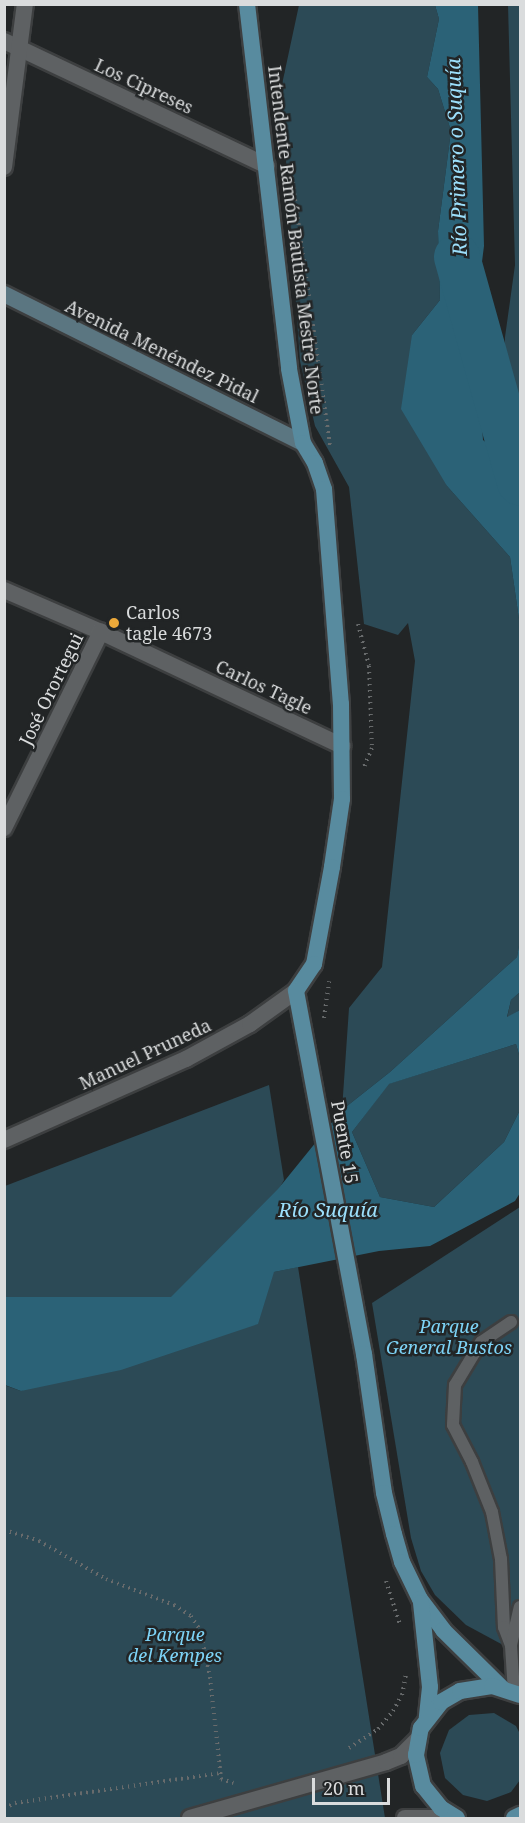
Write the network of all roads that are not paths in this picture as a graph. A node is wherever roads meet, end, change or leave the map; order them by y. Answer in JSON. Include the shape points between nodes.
{"nodes":[{"id":1,"x":25,"y":4,"type":"edge"},
{"id":2,"x":247,"y":4,"type":"edge"},
{"id":3,"x":4,"y":41,"type":"edge"},
{"id":4,"x":20,"y":49,"type":"junction"},
{"id":5,"x":267,"y":166,"type":"junction"},
{"id":6,"x":4,"y":167,"type":"edge"},
{"id":7,"x":4,"y":294,"type":"edge"},
{"id":8,"x":303,"y":443,"type":"junction"},
{"id":9,"x":4,"y":590,"type":"edge"},
{"id":10,"x":101,"y":632,"type":"junction"},
{"id":11,"x":342,"y":746,"type":"junction"},
{"id":12,"x":4,"y":828,"type":"edge"},
{"id":13,"x":297,"y":991,"type":"junction"},
{"id":14,"x":4,"y":1140,"type":"edge"},
{"id":15,"x":511,"y":1322,"type":"dead end"},
{"id":16,"x":420,"y":1599,"type":"junction"},
{"id":17,"x":520,"y":1607,"type":"edge"},
{"id":18,"x":511,"y":1645,"type":"junction"},
{"id":19,"x":512,"y":1692,"type":"edge"},
{"id":20,"x":427,"y":1718,"type":"junction"},
{"id":21,"x":418,"y":1739,"type":"junction"},
{"id":22,"x":520,"y":1815,"type":"edge"},
{"id":23,"x":190,"y":1818,"type":"edge"},
{"id":24,"x":405,"y":1818,"type":"edge"},
{"id":25,"x":438,"y":1818,"type":"edge"},
{"id":26,"x":457,"y":1818,"type":"edge"},
{"id":27,"x":514,"y":1818,"type":"edge"}],
"edges":[{"from":1,"to":4,"type":"street"},
{"from":2,"to":5,"type":"main road","name":"Intendente Ramón Bautista Mestre Norte"},
{"from":3,"to":4,"type":"street","name":"Los Cipreses"},
{"from":4,"to":5,"type":"street","name":"Los Cipreses"},
{"from":4,"to":6,"type":"street"},
{"from":5,"to":8,"type":"main road","name":"Intendente Ramón Bautista Mestre Norte","via":[[289,369]]},
{"from":7,"to":8,"type":"main road","name":"Avenida Menéndez Pidal"},
{"from":8,"to":11,"type":"main road","name":"Intendente Ramón Bautista Mestre Norte","via":[[324,489]]},
{"from":9,"to":10,"type":"street","name":"Carlos Tagle"},
{"from":10,"to":11,"type":"street","name":"Carlos Tagle"},
{"from":10,"to":12,"type":"street","name":"José Orortegui"},
{"from":11,"to":13,"type":"main road","name":"Intendente Ramón Bautista Mestre Norte","via":[[342,799],[333,867],[314,964]]},
{"from":13,"to":14,"type":"street","name":"Manuel Pruneda","via":[[250,1024],[186,1059]]},
{"from":13,"to":16,"type":"main road","name":"Puente 15","via":[[364,1354],[389,1514],[402,1562]]},
{"from":15,"to":18,"type":"lane","via":[[481,1342],[455,1385],[453,1425],[492,1512],[501,1559],[504,1627]]},
{"from":16,"to":19,"type":"main road","via":[[443,1630]]},
{"from":16,"to":20,"type":"main road","via":[[430,1687]]},
{"from":17,"to":18,"type":"lane"},
{"from":18,"to":19,"type":"lane"},
{"from":19,"to":20,"type":"main road","via":[[481,1686],[460,1691],[441,1702]]},
{"from":20,"to":21,"type":"main road"},
{"from":21,"to":23,"type":"street","via":[[401,1756],[386,1762]]},
{"from":21,"to":26,"type":"main road","via":[[416,1764],[423,1786],[441,1809]]},
{"from":22,"to":27,"type":"main road"},
{"from":24,"to":25,"type":"street"}]}
